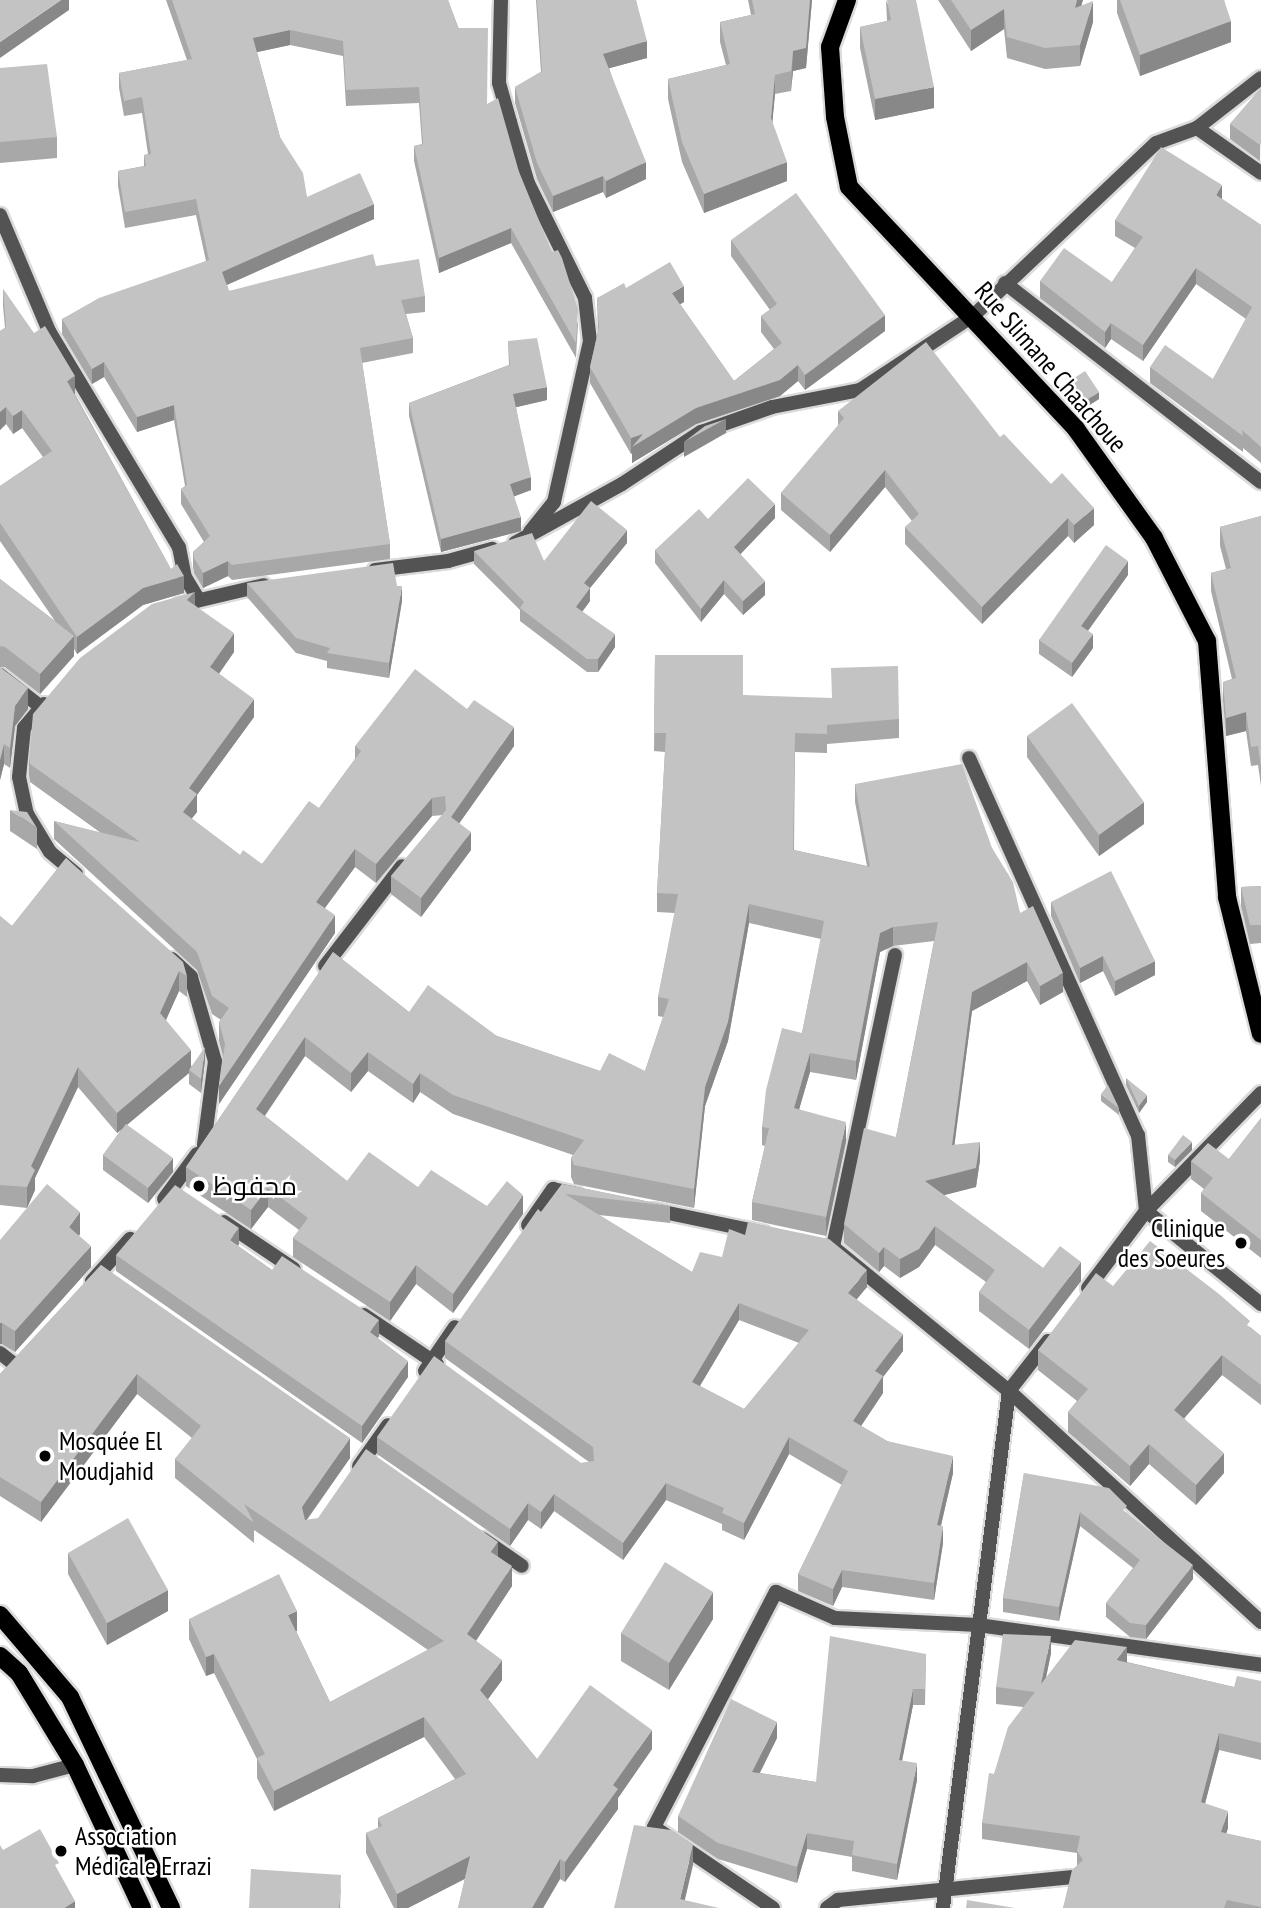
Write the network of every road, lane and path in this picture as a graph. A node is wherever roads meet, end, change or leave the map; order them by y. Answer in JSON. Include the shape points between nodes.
{"nodes":[{"id":1,"x":501,"y":0,"type":"edge"},
{"id":2,"x":847,"y":0,"type":"edge"},
{"id":3,"x":1261,"y":78,"type":"edge"},
{"id":4,"x":1197,"y":128,"type":"junction"},
{"id":5,"x":1261,"y":173,"type":"edge"},
{"id":6,"x":0,"y":215,"type":"edge"},
{"id":7,"x":1005,"y":283,"type":"junction"},
{"id":8,"x":974,"y":315,"type":"junction"},
{"id":9,"x":1261,"y":482,"type":"edge"},
{"id":10,"x":522,"y":541,"type":"junction"},
{"id":11,"x":354,"y":573,"type":"edge"},
{"id":12,"x":279,"y":583,"type":"edge"},
{"id":13,"x":200,"y":600,"type":"junction"},
{"id":14,"x":161,"y":610,"type":"edge"},
{"id":15,"x":0,"y":675,"type":"edge"},
{"id":16,"x":57,"y":688,"type":"edge"},
{"id":17,"x":41,"y":707,"type":"junction"},
{"id":18,"x":969,"y":758,"type":"dead end"},
{"id":19,"x":412,"y":853,"type":"edge"},
{"id":20,"x":92,"y":887,"type":"edge"},
{"id":21,"x":162,"y":950,"type":"edge"},
{"id":22,"x":895,"y":955,"type":"dead end"},
{"id":23,"x":312,"y":985,"type":"edge"},
{"id":24,"x":1261,"y":1034,"type":"edge"},
{"id":25,"x":1261,"y":1093,"type":"edge"},
{"id":26,"x":227,"y":1111,"type":"edge"},
{"id":27,"x":204,"y":1145,"type":"junction"},
{"id":28,"x":594,"y":1198,"type":"edge"},
{"id":29,"x":635,"y":1206,"type":"edge"},
{"id":30,"x":155,"y":1209,"type":"edge"},
{"id":31,"x":207,"y":1211,"type":"edge"},
{"id":32,"x":1146,"y":1211,"type":"junction"},
{"id":33,"x":137,"y":1230,"type":"edge"},
{"id":34,"x":781,"y":1236,"type":"edge"},
{"id":35,"x":515,"y":1242,"type":"edge"},
{"id":36,"x":308,"y":1278,"type":"edge"},
{"id":37,"x":83,"y":1290,"type":"edge"},
{"id":38,"x":1082,"y":1296,"type":"edge"},
{"id":39,"x":1261,"y":1304,"type":"edge"},
{"id":40,"x":353,"y":1308,"type":"edge"},
{"id":41,"x":462,"y":1318,"type":"edge"},
{"id":42,"x":1058,"y":1327,"type":"edge"},
{"id":43,"x":0,"y":1353,"type":"edge"},
{"id":44,"x":432,"y":1360,"type":"junction"},
{"id":45,"x":15,"y":1364,"type":"edge"},
{"id":46,"x":454,"y":1376,"type":"edge"},
{"id":47,"x":417,"y":1382,"type":"edge"},
{"id":48,"x":1009,"y":1391,"type":"junction"},
{"id":49,"x":395,"y":1414,"type":"edge"},
{"id":50,"x":350,"y":1479,"type":"edge"},
{"id":51,"x":466,"y":1527,"type":"edge"},
{"id":52,"x":522,"y":1566,"type":"dead end"},
{"id":53,"x":0,"y":1615,"type":"edge"},
{"id":54,"x":1261,"y":1622,"type":"edge"},
{"id":55,"x":978,"y":1625,"type":"junction"},
{"id":56,"x":0,"y":1656,"type":"edge"},
{"id":57,"x":1261,"y":1665,"type":"edge"},
{"id":58,"x":75,"y":1765,"type":"junction"},
{"id":59,"x":0,"y":1775,"type":"edge"},
{"id":60,"x":1073,"y":1877,"type":"edge"},
{"id":61,"x":944,"y":1890,"type":"junction"},
{"id":62,"x":768,"y":1907,"type":"edge"},
{"id":63,"x":142,"y":1908,"type":"edge"},
{"id":64,"x":171,"y":1908,"type":"edge"},
{"id":65,"x":827,"y":1908,"type":"edge"},
{"id":66,"x":943,"y":1908,"type":"edge"}],
"edges":[{"from":1,"to":10,"type":"street","via":[[499,83],[509,122],[528,183],[585,298],[590,341],[554,502]]},
{"from":2,"to":8,"type":"main road","name":"Rue Slimane Chaachoue","via":[[830,47],[835,117],[849,187]]},
{"from":3,"to":4,"type":"street"},
{"from":4,"to":5,"type":"street"},
{"from":4,"to":7,"type":"street","via":[[1156,143]]},
{"from":6,"to":13,"type":"street","via":[[49,331],[179,547],[185,577]]},
{"from":7,"to":8,"type":"street"},
{"from":7,"to":9,"type":"street"},
{"from":8,"to":10,"type":"street","via":[[860,390],[772,407],[701,432]]},
{"from":8,"to":24,"type":"main road","name":"Rue Slimane Chaachoue","via":[[1076,429],[1135,511],[1207,641],[1227,897]]},
{"from":10,"to":11,"type":"street","via":[[448,561]]},
{"from":12,"to":13,"type":"street"},
{"from":13,"to":14,"type":"street"},
{"from":15,"to":17,"type":"street"},
{"from":16,"to":17,"type":"street"},
{"from":17,"to":20,"type":"street","via":[[24,728],[19,777],[27,814],[50,852]]},
{"from":18,"to":32,"type":"street","via":[[1138,1135]]},
{"from":19,"to":23,"type":"street","via":[[351,927]]},
{"from":21,"to":27,"type":"street","via":[[191,976],[215,1061]]},
{"from":22,"to":48,"type":"street","via":[[827,1246]]},
{"from":25,"to":32,"type":"street"},
{"from":26,"to":27,"type":"street"},
{"from":27,"to":30,"type":"street","via":[[179,1192]]},
{"from":28,"to":35,"type":"street","via":[[553,1189]]},
{"from":29,"to":34,"type":"street"},
{"from":31,"to":36,"type":"street"},
{"from":32,"to":38,"type":"street"},
{"from":32,"to":39,"type":"street"},
{"from":33,"to":37,"type":"street","via":[[105,1276]]},
{"from":40,"to":44,"type":"street"},
{"from":41,"to":44,"type":"street"},
{"from":42,"to":48,"type":"street"},
{"from":43,"to":45,"type":"street"},
{"from":44,"to":46,"type":"street"},
{"from":44,"to":47,"type":"street"},
{"from":48,"to":54,"type":"street"},
{"from":48,"to":55,"type":"street"},
{"from":49,"to":50,"type":"street"},
{"from":51,"to":52,"type":"street"},
{"from":53,"to":64,"type":"main road","via":[[70,1697]]},
{"from":55,"to":57,"type":"street"},
{"from":55,"to":61,"type":"street"},
{"from":55,"to":62,"type":"street","via":[[835,1618],[776,1592],[654,1826]]},
{"from":56,"to":58,"type":"main road","via":[[19,1673]]},
{"from":58,"to":59,"type":"street","via":[[33,1776]]},
{"from":58,"to":63,"type":"main road"},
{"from":60,"to":61,"type":"street"},
{"from":61,"to":65,"type":"street","via":[[838,1900]]},
{"from":61,"to":66,"type":"street"}]}
